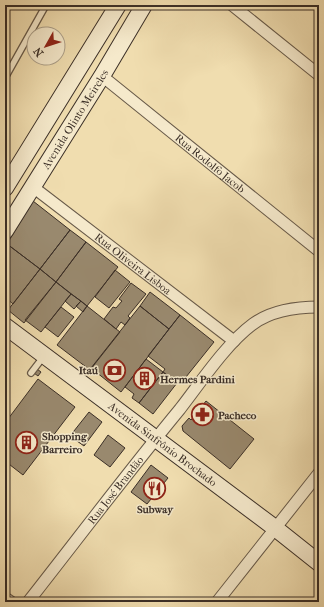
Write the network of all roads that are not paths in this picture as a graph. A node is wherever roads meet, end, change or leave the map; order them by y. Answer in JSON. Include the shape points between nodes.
{"nodes":[{"id":1,"x":46,"y":5,"type":"edge"},
{"id":2,"x":118,"y":5,"type":"edge"},
{"id":3,"x":144,"y":5,"type":"edge"},
{"id":4,"x":232,"y":5,"type":"edge"},
{"id":5,"x":319,"y":75,"type":"edge"},
{"id":6,"x":102,"y":76,"type":"junction"},
{"id":7,"x":5,"y":78,"type":"edge"},
{"id":8,"x":33,"y":187,"type":"junction"},
{"id":9,"x":5,"y":188,"type":"edge"},
{"id":10,"x":5,"y":232,"type":"edge"},
{"id":11,"x":319,"y":251,"type":"edge"},
{"id":12,"x":319,"y":307,"type":"edge"},
{"id":13,"x":5,"y":326,"type":"edge"},
{"id":14,"x":234,"y":341,"type":"junction"},
{"id":15,"x":44,"y":356,"type":"junction"},
{"id":16,"x":31,"y":373,"type":"dead end"},
{"id":17,"x":155,"y":439,"type":"junction"},
{"id":18,"x":319,"y":473,"type":"edge"},
{"id":19,"x":275,"y":528,"type":"junction"},
{"id":20,"x":319,"y":563,"type":"edge"},
{"id":21,"x":5,"y":598,"type":"edge"},
{"id":22,"x":10,"y":602,"type":"edge"},
{"id":23,"x":28,"y":602,"type":"edge"},
{"id":24,"x":217,"y":602,"type":"edge"}],
"edges":[{"from":1,"to":7,"type":"lane"},
{"from":2,"to":9,"type":"main road","name":"Avenida Olinto Meireles"},
{"from":3,"to":6,"type":"main road","name":"Avenida Olinto Meireles"},
{"from":4,"to":5,"type":"street"},
{"from":6,"to":8,"type":"main road","name":"Avenida Olinto Meireles"},
{"from":6,"to":11,"type":"street","name":"Rua Rodolfo Jacob"},
{"from":8,"to":10,"type":"main road","name":"Avenida Olinto Meireles"},
{"from":8,"to":14,"type":"street","name":"Rua Oliveira Lisboa"},
{"from":12,"to":14,"type":"street","name":"Rua José Brandão","via":[[300,307],[272,313],[253,324]]},
{"from":13,"to":15,"type":"main road","name":"Avenida Sinfrônio Brochado"},
{"from":14,"to":17,"type":"street","name":"Rua José Brandão"},
{"from":15,"to":16,"type":"lane"},
{"from":15,"to":17,"type":"main road","name":"Avenida Sinfrônio Brochado"},
{"from":17,"to":19,"type":"main road","name":"Avenida Sinfrônio Brochado"},
{"from":17,"to":23,"type":"street","name":"Rua José Brandão"},
{"from":18,"to":19,"type":"street"},
{"from":19,"to":20,"type":"main road","name":"Avenida Sinfrônio Brochado"},
{"from":19,"to":24,"type":"street"},
{"from":21,"to":22,"type":"street"}]}
